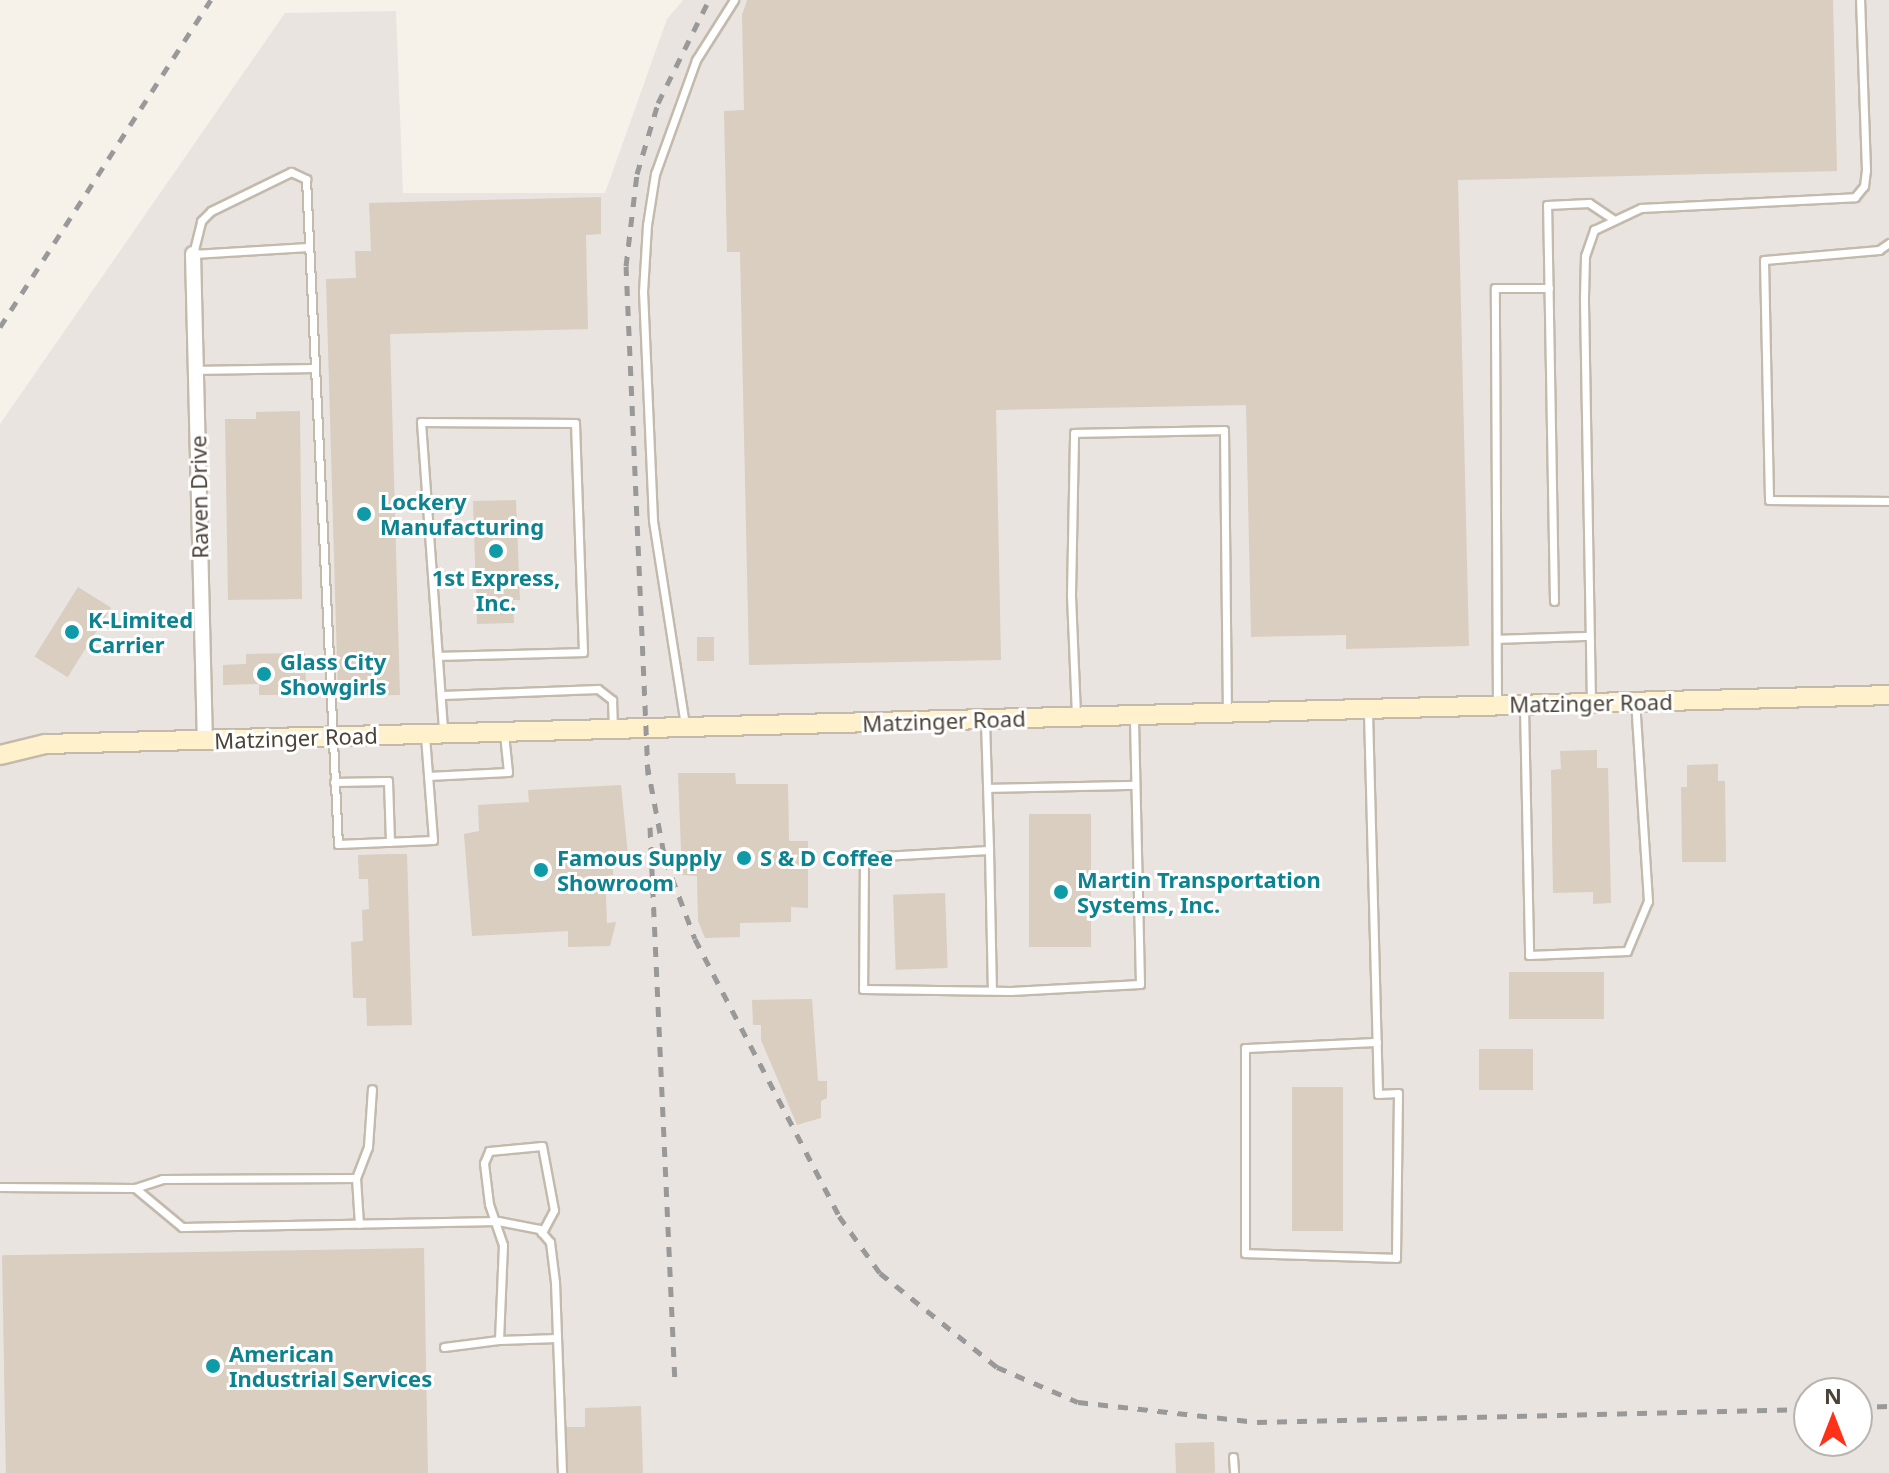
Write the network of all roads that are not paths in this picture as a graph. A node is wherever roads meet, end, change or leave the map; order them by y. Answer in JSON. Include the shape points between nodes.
{"nodes":[{"id":1,"x":734,"y":0,"type":"edge"},
{"id":2,"x":1860,"y":0,"type":"edge"},
{"id":3,"x":1613,"y":219,"type":"junction"},
{"id":4,"x":1889,"y":243,"type":"edge"},
{"id":5,"x":308,"y":247,"type":"junction"},
{"id":6,"x":193,"y":254,"type":"junction"},
{"id":7,"x":1549,"y":288,"type":"junction"},
{"id":8,"x":312,"y":368,"type":"junction"},
{"id":9,"x":196,"y":370,"type":"junction"},
{"id":10,"x":1889,"y":501,"type":"edge"},
{"id":11,"x":1554,"y":601,"type":"dead end"},
{"id":12,"x":1588,"y":636,"type":"junction"},
{"id":13,"x":1497,"y":639,"type":"junction"},
{"id":14,"x":439,"y":656,"type":"junction"},
{"id":15,"x":442,"y":695,"type":"junction"},
{"id":16,"x":1889,"y":695,"type":"edge"},
{"id":17,"x":1635,"y":702,"type":"junction"},
{"id":18,"x":1591,"y":703,"type":"junction"},
{"id":19,"x":1497,"y":705,"type":"junction"},
{"id":20,"x":1524,"y":705,"type":"junction"},
{"id":21,"x":1368,"y":709,"type":"junction"},
{"id":22,"x":1227,"y":714,"type":"junction"},
{"id":23,"x":1134,"y":716,"type":"junction"},
{"id":24,"x":1077,"y":717,"type":"junction"},
{"id":25,"x":985,"y":721,"type":"junction"},
{"id":26,"x":685,"y":727,"type":"junction"},
{"id":27,"x":613,"y":729,"type":"junction"},
{"id":28,"x":504,"y":732,"type":"junction"},
{"id":29,"x":434,"y":734,"type":"junction"},
{"id":30,"x":333,"y":737,"type":"junction"},
{"id":31,"x":205,"y":740,"type":"junction"},
{"id":32,"x":0,"y":755,"type":"edge"},
{"id":33,"x":428,"y":776,"type":"junction"},
{"id":34,"x":334,"y":782,"type":"junction"},
{"id":35,"x":1135,"y":785,"type":"junction"},
{"id":36,"x":988,"y":788,"type":"junction"},
{"id":37,"x":390,"y":842,"type":"junction"},
{"id":38,"x":989,"y":850,"type":"junction"},
{"id":39,"x":992,"y":990,"type":"junction"},
{"id":40,"x":1377,"y":1042,"type":"junction"},
{"id":41,"x":372,"y":1089,"type":"dead end"},
{"id":42,"x":356,"y":1178,"type":"junction"},
{"id":43,"x":0,"y":1187,"type":"edge"},
{"id":44,"x":135,"y":1188,"type":"junction"},
{"id":45,"x":498,"y":1221,"type":"junction"},
{"id":46,"x":359,"y":1224,"type":"junction"},
{"id":47,"x":542,"y":1233,"type":"junction"},
{"id":48,"x":557,"y":1338,"type":"junction"},
{"id":49,"x":499,"y":1340,"type":"junction"},
{"id":50,"x":444,"y":1347,"type":"dead end"},
{"id":51,"x":1233,"y":1457,"type":"dead end"},
{"id":52,"x":562,"y":1473,"type":"edge"},
{"id":53,"x":1234,"y":1473,"type":"edge"}],
"edges":[{"from":1,"to":26,"type":"lane","via":[[696,60],[655,174],[647,225],[643,292],[653,520]]},
{"from":2,"to":3,"type":"lane","via":[[1866,170],[1861,191],[1840,201],[1653,206]]},
{"from":3,"to":7,"type":"lane","via":[[1589,203],[1547,205]]},
{"from":3,"to":12,"type":"lane","via":[[1594,230],[1585,256]]},
{"from":4,"to":10,"type":"lane","via":[[1879,250],[1764,260],[1769,500]]},
{"from":5,"to":6,"type":"lane"},
{"from":5,"to":6,"type":"lane","via":[[306,179],[296,171],[211,211],[201,221]]},
{"from":5,"to":8,"type":"lane"},
{"from":6,"to":9,"type":"street","name":"Raven Drive"},
{"from":7,"to":11,"type":"lane"},
{"from":7,"to":13,"type":"lane","via":[[1495,288]]},
{"from":8,"to":9,"type":"lane"},
{"from":8,"to":30,"type":"lane"},
{"from":9,"to":31,"type":"street","name":"Raven Drive"},
{"from":12,"to":13,"type":"lane"},
{"from":12,"to":18,"type":"lane"},
{"from":13,"to":19,"type":"lane"},
{"from":14,"to":14,"type":"lane","via":[[421,422],[575,423],[583,652]]},
{"from":14,"to":15,"type":"lane"},
{"from":15,"to":27,"type":"lane","via":[[598,689],[612,700]]},
{"from":15,"to":29,"type":"lane"},
{"from":16,"to":17,"type":"street","name":"Matzinger Road"},
{"from":17,"to":18,"type":"street","name":"Matzinger Road"},
{"from":17,"to":20,"type":"lane","via":[[1648,901],[1627,951],[1529,955]]},
{"from":18,"to":20,"type":"street","name":"Matzinger Road"},
{"from":19,"to":20,"type":"street","name":"Matzinger Road"},
{"from":19,"to":21,"type":"street","name":"Matzinger Road"},
{"from":21,"to":22,"type":"street","name":"Matzinger Road"},
{"from":21,"to":40,"type":"lane"},
{"from":22,"to":23,"type":"street","name":"Matzinger Road"},
{"from":22,"to":24,"type":"lane","via":[[1224,430],[1074,433],[1071,594]]},
{"from":23,"to":24,"type":"street","name":"Matzinger Road"},
{"from":23,"to":35,"type":"lane"},
{"from":24,"to":25,"type":"street","name":"Matzinger Road"},
{"from":25,"to":26,"type":"street","name":"Matzinger Road"},
{"from":25,"to":36,"type":"lane"},
{"from":26,"to":27,"type":"street","name":"Matzinger Road"},
{"from":27,"to":28,"type":"street","name":"Matzinger Road"},
{"from":28,"to":29,"type":"street","name":"Matzinger Road"},
{"from":28,"to":33,"type":"lane","via":[[508,772]]},
{"from":29,"to":30,"type":"street","name":"Matzinger Road"},
{"from":29,"to":33,"type":"lane"},
{"from":30,"to":31,"type":"street","name":"Matzinger Road"},
{"from":30,"to":34,"type":"lane"},
{"from":31,"to":32,"type":"street","name":"Matzinger Road","via":[[45,744]]},
{"from":33,"to":37,"type":"lane","via":[[433,840]]},
{"from":34,"to":37,"type":"lane","via":[[338,844]]},
{"from":34,"to":37,"type":"lane","via":[[388,781]]},
{"from":35,"to":36,"type":"lane"},
{"from":35,"to":39,"type":"lane","via":[[1140,984]]},
{"from":36,"to":38,"type":"lane"},
{"from":38,"to":39,"type":"lane"},
{"from":38,"to":39,"type":"lane","via":[[864,857],[863,989]]},
{"from":40,"to":40,"type":"lane","via":[[1378,1094],[1398,1093],[1396,1258],[1245,1253],[1245,1048]]},
{"from":41,"to":42,"type":"lane","via":[[372,1126]]},
{"from":42,"to":44,"type":"lane","via":[[162,1179]]},
{"from":42,"to":46,"type":"lane"},
{"from":43,"to":44,"type":"lane"},
{"from":44,"to":46,"type":"lane","via":[[182,1227]]},
{"from":45,"to":46,"type":"lane"},
{"from":45,"to":47,"type":"lane"},
{"from":45,"to":47,"type":"lane","via":[[489,1204],[485,1154],[542,1146],[554,1210]]},
{"from":45,"to":49,"type":"lane","via":[[503,1245]]},
{"from":47,"to":48,"type":"lane","via":[[550,1242],[554,1269]]},
{"from":48,"to":49,"type":"lane"},
{"from":48,"to":52,"type":"lane"},
{"from":49,"to":50,"type":"lane"},
{"from":51,"to":53,"type":"lane"}]}
